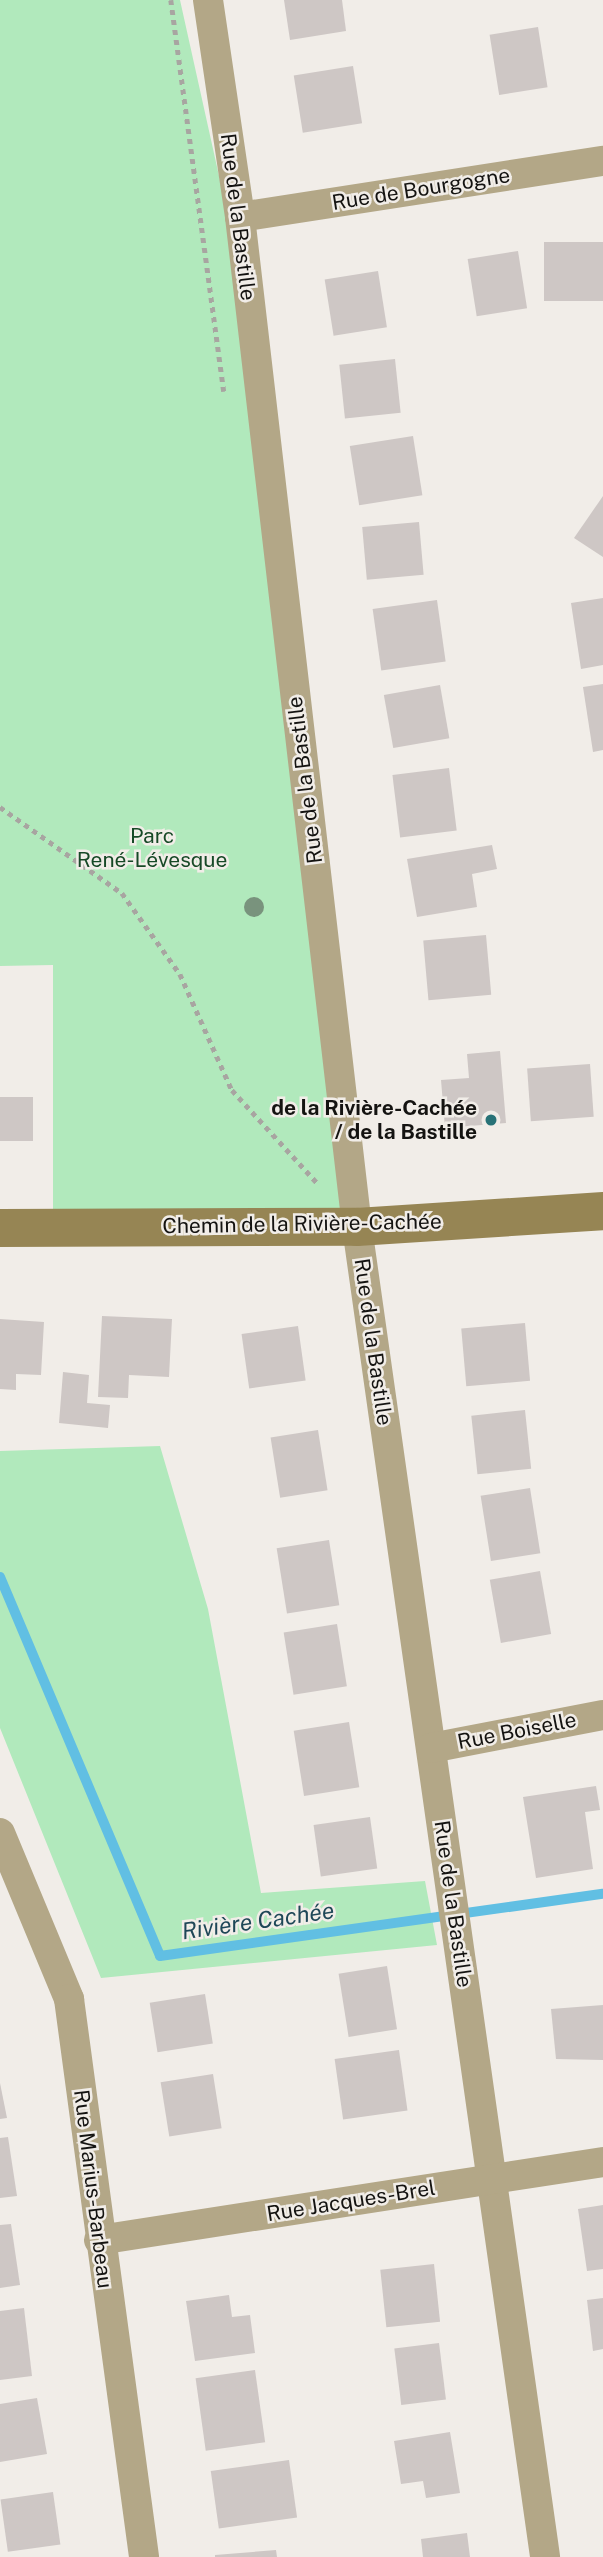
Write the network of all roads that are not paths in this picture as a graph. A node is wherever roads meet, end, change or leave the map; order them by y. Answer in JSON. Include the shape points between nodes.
{"nodes":[{"id":1,"x":208,"y":0,"type":"edge"},
{"id":2,"x":603,"y":161,"type":"edge"},
{"id":3,"x":240,"y":217,"type":"junction"},
{"id":4,"x":603,"y":1211,"type":"edge"},
{"id":5,"x":357,"y":1227,"type":"junction"},
{"id":6,"x":0,"y":1228,"type":"edge"},
{"id":7,"x":603,"y":1715,"type":"edge"},
{"id":8,"x":431,"y":1748,"type":"junction"},
{"id":9,"x":0,"y":1833,"type":"edge"},
{"id":10,"x":603,"y":2162,"type":"edge"},
{"id":11,"x":492,"y":2179,"type":"junction"},
{"id":12,"x":99,"y":2240,"type":"junction"},
{"id":13,"x":144,"y":2557,"type":"edge"},
{"id":14,"x":545,"y":2557,"type":"edge"}],
"edges":[{"from":1,"to":3,"type":"street","name":"Rue de la Bastille"},
{"from":2,"to":3,"type":"street","name":"Rue de Bourgogne"},
{"from":3,"to":5,"type":"street","name":"Rue de la Bastille"},
{"from":4,"to":5,"type":"street","name":"Chemin de la Rivière-Cachée"},
{"from":5,"to":6,"type":"street","name":"Chemin de la Rivière-Cachée"},
{"from":5,"to":8,"type":"street","name":"Rue de la Bastille"},
{"from":7,"to":8,"type":"street","name":"Rue Boiselle"},
{"from":8,"to":11,"type":"street","name":"Rue de la Bastille"},
{"from":9,"to":12,"type":"street","name":"Rue Marius-Barbeau","via":[[69,1999]]},
{"from":10,"to":11,"type":"street","name":"Rue Jacques-Brel"},
{"from":11,"to":12,"type":"street","name":"Rue Jacques-Brel"},
{"from":11,"to":14,"type":"street","name":"Rue de la Bastille"},
{"from":12,"to":13,"type":"street","name":"Rue Marius-Barbeau"}]}
